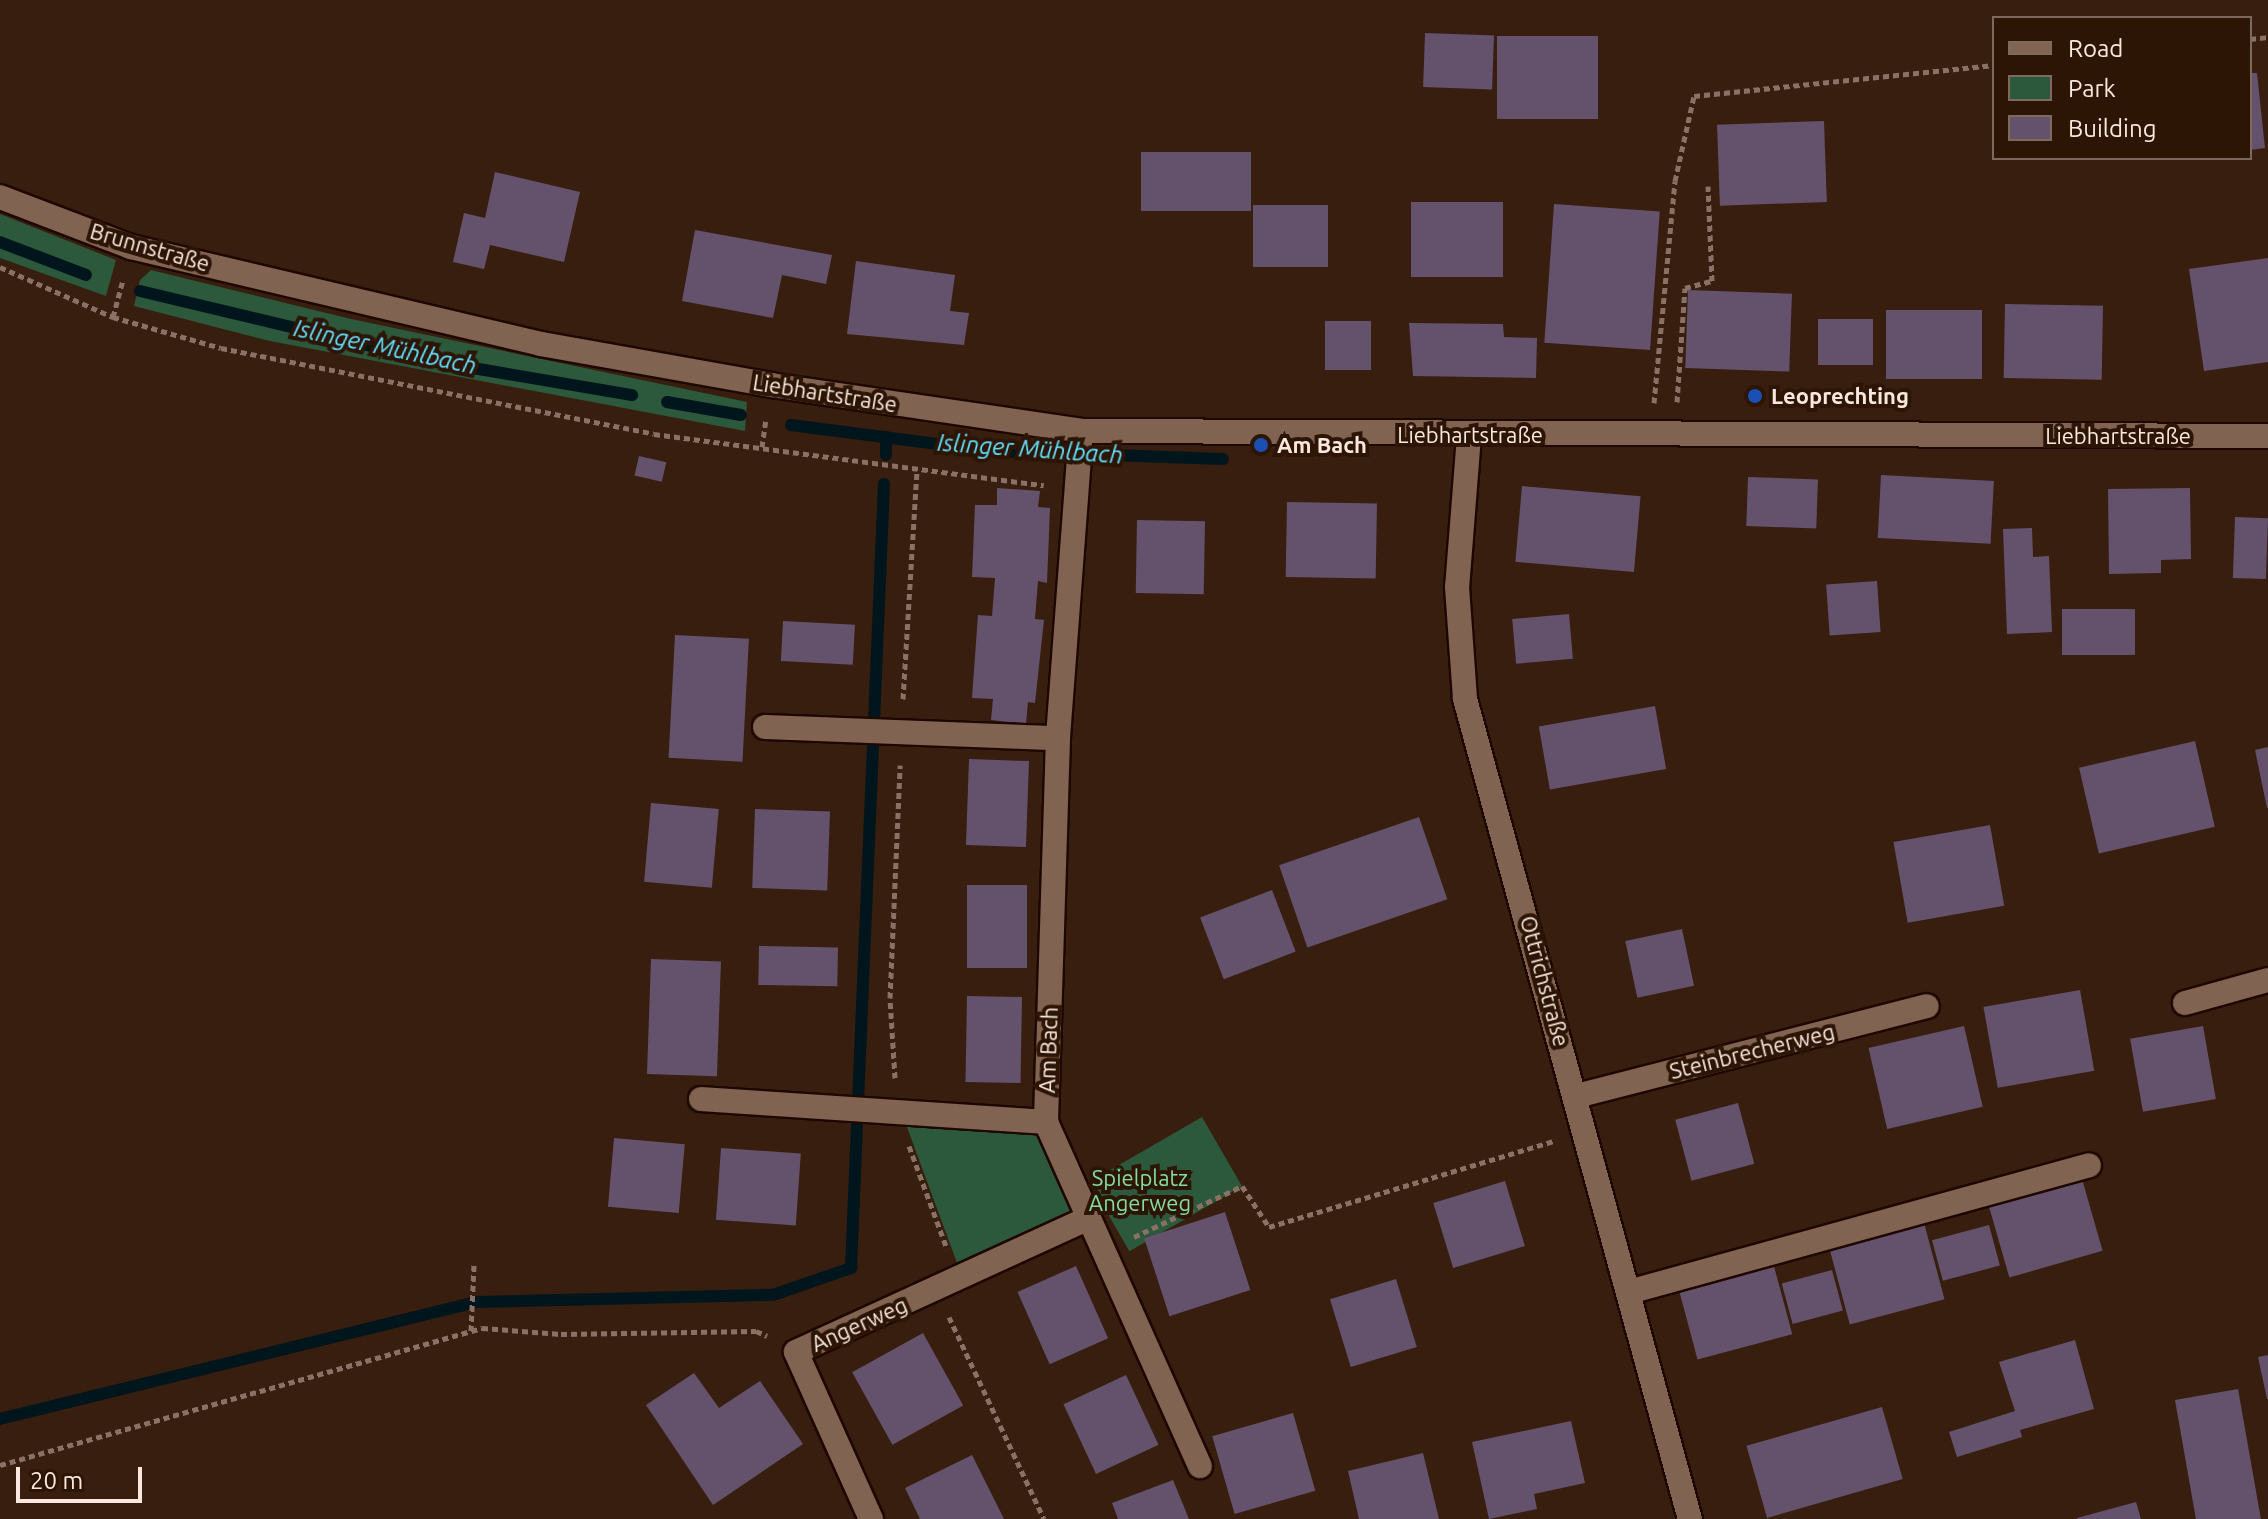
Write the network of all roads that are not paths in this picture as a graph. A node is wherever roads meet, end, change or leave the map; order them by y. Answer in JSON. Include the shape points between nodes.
{"nodes":[{"id":1,"x":0,"y":197,"type":"edge"},
{"id":2,"x":303,"y":286,"type":"joint"},
{"id":3,"x":1469,"y":436,"type":"junction"},
{"id":4,"x":2268,"y":436,"type":"edge"},
{"id":5,"x":1080,"y":437,"type":"junction"},
{"id":6,"x":765,"y":727,"type":"dead end"},
{"id":7,"x":1058,"y":738,"type":"junction"},
{"id":8,"x":2268,"y":980,"type":"edge"},
{"id":9,"x":2185,"y":1003,"type":"dead end"},
{"id":10,"x":1927,"y":1006,"type":"dead end"},
{"id":11,"x":1577,"y":1096,"type":"junction"},
{"id":12,"x":701,"y":1099,"type":"dead end"},
{"id":13,"x":1046,"y":1122,"type":"junction"},
{"id":14,"x":2089,"y":1165,"type":"dead end"},
{"id":15,"x":1087,"y":1219,"type":"junction"},
{"id":16,"x":1629,"y":1292,"type":"junction"},
{"id":17,"x":1200,"y":1466,"type":"dead end"},
{"id":18,"x":871,"y":1519,"type":"edge"},
{"id":19,"x":1690,"y":1519,"type":"edge"}],
"edges":[{"from":1,"to":2,"type":"street","name":"Brunnstraße","via":[[131,247]]},
{"from":2,"to":5,"type":"street","name":"Liebhartstraße","via":[[541,344]]},
{"from":3,"to":4,"type":"street","name":"Liebhartstraße"},
{"from":3,"to":5,"type":"street","name":"Liebhartstraße"},
{"from":3,"to":11,"type":"street","name":"Ottrichstraße","via":[[1457,587],[1465,699]]},
{"from":5,"to":7,"type":"street","name":"Am Bach"},
{"from":6,"to":7,"type":"street"},
{"from":7,"to":13,"type":"street","name":"Am Bach"},
{"from":8,"to":9,"type":"street"},
{"from":10,"to":11,"type":"street","name":"Steinbrecherweg"},
{"from":11,"to":16,"type":"street","name":"Ottrichstraße"},
{"from":12,"to":13,"type":"street","name":"Am Bach"},
{"from":13,"to":15,"type":"street","name":"Am Bach"},
{"from":14,"to":16,"type":"street"},
{"from":15,"to":17,"type":"street","name":"Am Bach"},
{"from":15,"to":18,"type":"street","name":"Angerweg","via":[[796,1352]]},
{"from":16,"to":19,"type":"street","name":"Ottrichstraße"}]}
